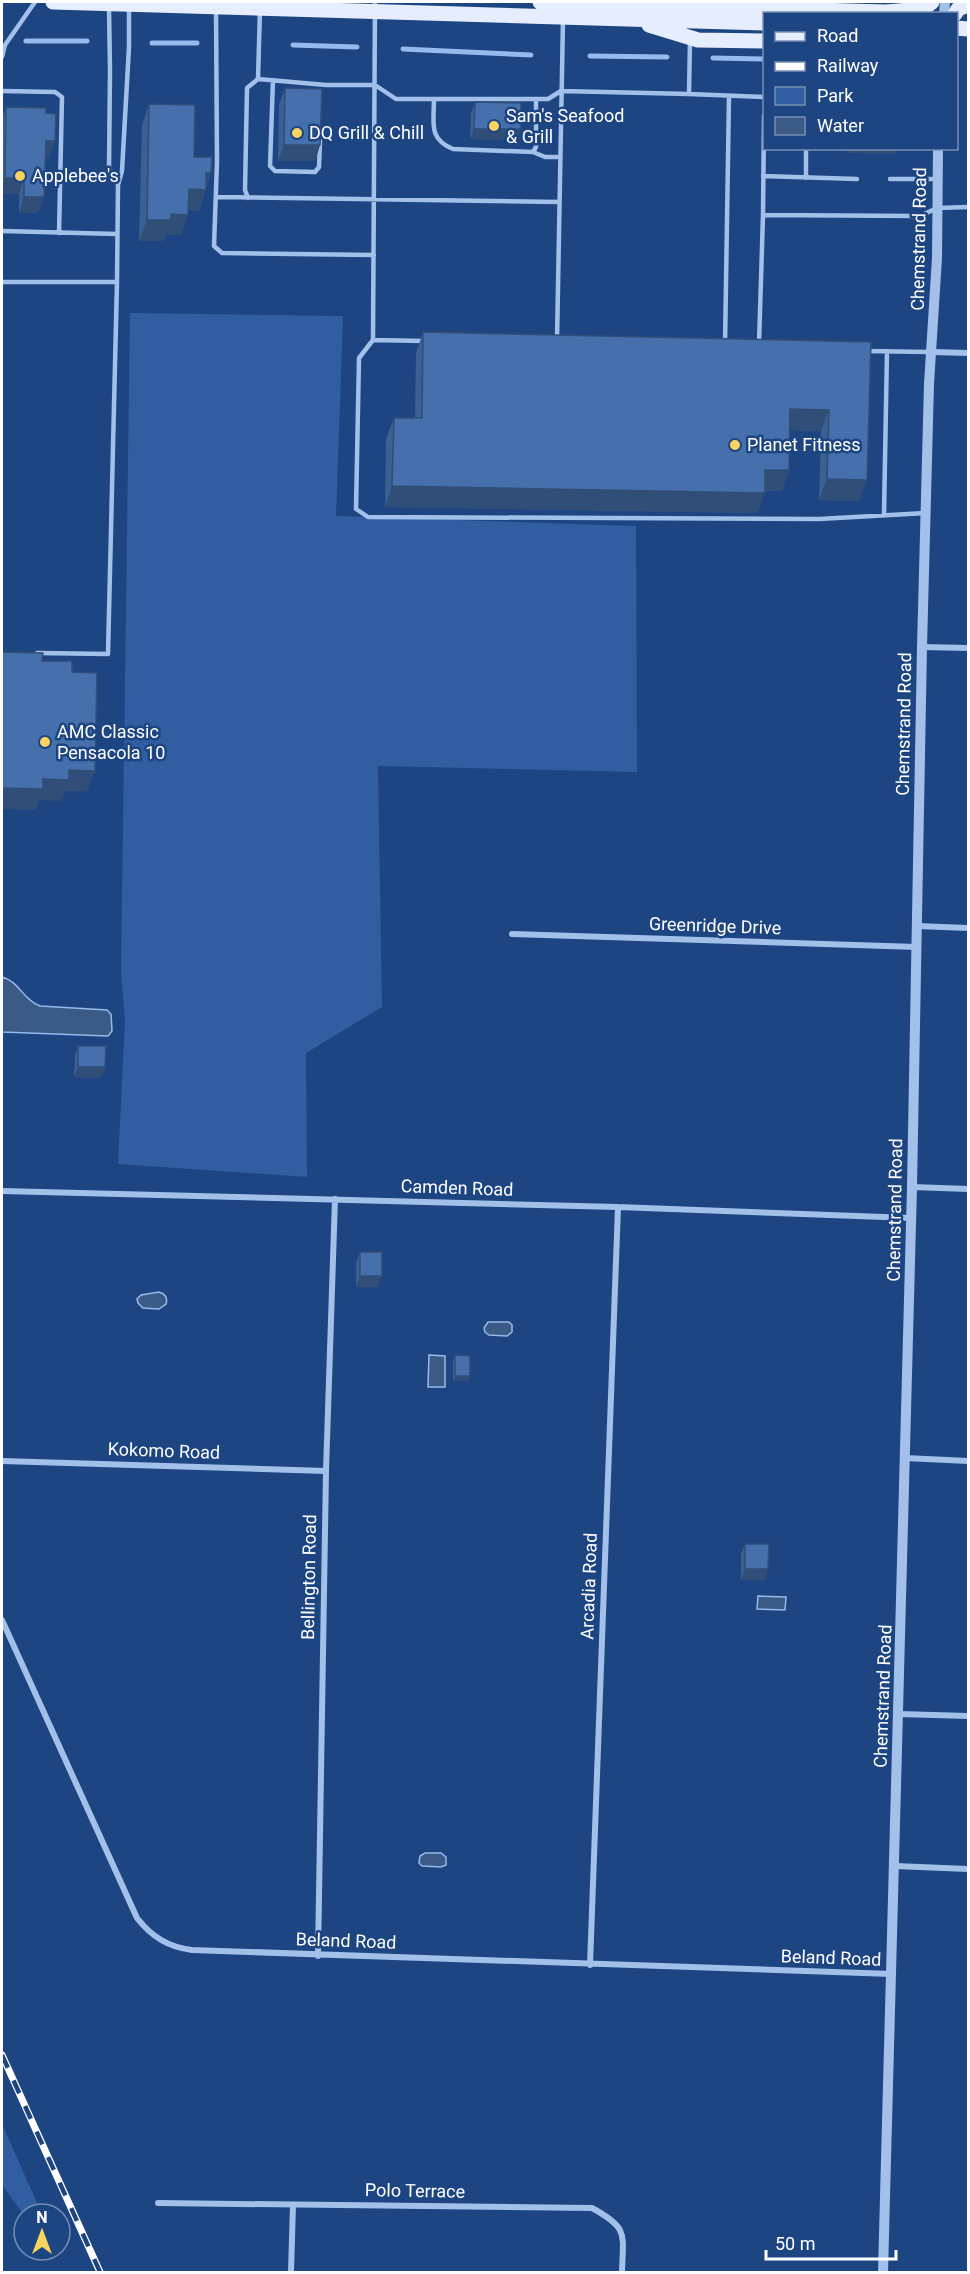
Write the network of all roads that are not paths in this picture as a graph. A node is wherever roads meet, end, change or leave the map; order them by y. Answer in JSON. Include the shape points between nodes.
{"nodes":[{"id":1,"x":35,"y":2,"type":"edge"},
{"id":2,"x":53,"y":2,"type":"edge"},
{"id":3,"x":540,"y":2,"type":"edge"},
{"id":4,"x":932,"y":2,"type":"edge"},
{"id":5,"x":108,"y":3,"type":"junction"},
{"id":6,"x":133,"y":3,"type":"edge"},
{"id":7,"x":969,"y":5,"type":"edge"},
{"id":8,"x":216,"y":6,"type":"junction"},
{"id":9,"x":375,"y":6,"type":"edge"},
{"id":10,"x":563,"y":6,"type":"edge"},
{"id":11,"x":260,"y":8,"type":"junction"},
{"id":12,"x":956,"y":12,"type":"edge"},
{"id":13,"x":632,"y":19,"type":"junction"},
{"id":14,"x":763,"y":23,"type":"edge"},
{"id":15,"x":690,"y":38,"type":"junction"},
{"id":16,"x":763,"y":41,"type":"edge"},
{"id":17,"x":2,"y":57,"type":"edge"},
{"id":18,"x":258,"y":79,"type":"junction"},
{"id":19,"x":273,"y":80,"type":"junction"},
{"id":20,"x":322,"y":84,"type":"junction"},
{"id":21,"x":375,"y":85,"type":"junction"},
{"id":22,"x":2,"y":91,"type":"edge"},
{"id":23,"x":561,"y":91,"type":"junction"},
{"id":24,"x":689,"y":94,"type":"junction"},
{"id":25,"x":321,"y":96,"type":"edge"},
{"id":26,"x":729,"y":96,"type":"junction"},
{"id":27,"x":763,"y":97,"type":"edge"},
{"id":28,"x":434,"y":99,"type":"junction"},
{"id":29,"x":536,"y":99,"type":"junction"},
{"id":30,"x":320,"y":132,"type":"edge"},
{"id":31,"x":764,"y":150,"type":"edge"},
{"id":32,"x":806,"y":150,"type":"edge"},
{"id":33,"x":938,"y":150,"type":"edge"},
{"id":34,"x":533,"y":152,"type":"junction"},
{"id":35,"x":560,"y":157,"type":"junction"},
{"id":36,"x":763,"y":176,"type":"junction"},
{"id":37,"x":806,"y":178,"type":"junction"},
{"id":38,"x":857,"y":178,"type":"dead end"},
{"id":39,"x":890,"y":179,"type":"dead end"},
{"id":40,"x":938,"y":179,"type":"junction"},
{"id":41,"x":117,"y":185,"type":"junction"},
{"id":42,"x":216,"y":197,"type":"junction"},
{"id":43,"x":248,"y":198,"type":"junction"},
{"id":44,"x":374,"y":199,"type":"junction"},
{"id":45,"x":559,"y":202,"type":"junction"},
{"id":46,"x":969,"y":207,"type":"edge"},
{"id":47,"x":937,"y":208,"type":"junction"},
{"id":48,"x":763,"y":215,"type":"junction"},
{"id":49,"x":2,"y":231,"type":"edge"},
{"id":50,"x":60,"y":232,"type":"junction"},
{"id":51,"x":117,"y":234,"type":"junction"},
{"id":52,"x":374,"y":255,"type":"junction"},
{"id":53,"x":2,"y":282,"type":"edge"},
{"id":54,"x":117,"y":282,"type":"junction"},
{"id":55,"x":373,"y":340,"type":"junction"},
{"id":56,"x":434,"y":341,"type":"edge"},
{"id":57,"x":568,"y":344,"type":"edge"},
{"id":58,"x":713,"y":347,"type":"edge"},
{"id":59,"x":725,"y":347,"type":"junction"},
{"id":60,"x":736,"y":348,"type":"edge"},
{"id":61,"x":769,"y":348,"type":"edge"},
{"id":62,"x":856,"y":350,"type":"edge"},
{"id":63,"x":886,"y":351,"type":"junction"},
{"id":64,"x":932,"y":352,"type":"junction"},
{"id":65,"x":969,"y":353,"type":"edge"},
{"id":66,"x":926,"y":513,"type":"junction"},
{"id":67,"x":884,"y":515,"type":"junction"},
{"id":68,"x":922,"y":646,"type":"junction"},
{"id":69,"x":969,"y":648,"type":"edge"},
{"id":70,"x":36,"y":653,"type":"edge"},
{"id":71,"x":917,"y":926,"type":"junction"},
{"id":72,"x":969,"y":927,"type":"edge"},
{"id":73,"x":512,"y":934,"type":"dead end"},
{"id":74,"x":917,"y":947,"type":"junction"},
{"id":75,"x":912,"y":1187,"type":"junction"},
{"id":76,"x":969,"y":1189,"type":"edge"},
{"id":77,"x":2,"y":1191,"type":"edge"},
{"id":78,"x":335,"y":1199,"type":"junction"},
{"id":79,"x":618,"y":1207,"type":"junction"},
{"id":80,"x":911,"y":1218,"type":"junction"},
{"id":81,"x":905,"y":1458,"type":"junction"},
{"id":82,"x":2,"y":1461,"type":"edge"},
{"id":83,"x":969,"y":1461,"type":"edge"},
{"id":84,"x":326,"y":1471,"type":"junction"},
{"id":85,"x":2,"y":1620,"type":"edge"},
{"id":86,"x":899,"y":1714,"type":"junction"},
{"id":87,"x":969,"y":1716,"type":"edge"},
{"id":88,"x":895,"y":1866,"type":"junction"},
{"id":89,"x":969,"y":1869,"type":"edge"},
{"id":90,"x":318,"y":1956,"type":"junction"},
{"id":91,"x":590,"y":1965,"type":"junction"},
{"id":92,"x":892,"y":1974,"type":"junction"},
{"id":93,"x":158,"y":2203,"type":"dead end"},
{"id":94,"x":293,"y":2205,"type":"junction"},
{"id":95,"x":291,"y":2272,"type":"edge"},
{"id":96,"x":622,"y":2272,"type":"edge"},
{"id":97,"x":884,"y":2272,"type":"edge"}],
"edges":[{"from":1,"to":17,"type":"lane","via":[[5,45]]},
{"from":2,"to":5,"type":"main road"},
{"from":3,"to":10,"type":"main road"},
{"from":4,"to":10,"type":"main road","via":[[923,9],[886,12]]},
{"from":5,"to":6,"type":"main road"},
{"from":5,"to":41,"type":"lane","via":[[109,169]]},
{"from":6,"to":8,"type":"main road"},
{"from":6,"to":41,"type":"lane","via":[[122,171]]},
{"from":7,"to":12,"type":"main road"},
{"from":8,"to":11,"type":"main road"},
{"from":8,"to":42,"type":"lane"},
{"from":9,"to":10,"type":"main road"},
{"from":9,"to":11,"type":"main road"},
{"from":9,"to":21,"type":"lane"},
{"from":10,"to":13,"type":"main road"},
{"from":10,"to":23,"type":"lane"},
{"from":11,"to":18,"type":"lane"},
{"from":13,"to":14,"type":"main road"},
{"from":13,"to":15,"type":"main road"},
{"from":15,"to":16,"type":"main road"},
{"from":15,"to":24,"type":"lane"},
{"from":18,"to":19,"type":"lane"},
{"from":18,"to":43,"type":"lane","via":[[247,88]]},
{"from":19,"to":20,"type":"lane"},
{"from":19,"to":30,"type":"lane","via":[[270,165],[275,171],[315,172],[320,167]]},
{"from":20,"to":21,"type":"lane"},
{"from":20,"to":25,"type":"lane"},
{"from":21,"to":28,"type":"lane","via":[[396,99]]},
{"from":21,"to":44,"type":"lane"},
{"from":22,"to":50,"type":"lane","via":[[55,92],[62,97]]},
{"from":23,"to":24,"type":"lane"},
{"from":23,"to":29,"type":"lane","via":[[548,99]]},
{"from":23,"to":35,"type":"lane"},
{"from":24,"to":26,"type":"lane"},
{"from":26,"to":27,"type":"lane"},
{"from":26,"to":59,"type":"lane"},
{"from":28,"to":29,"type":"lane"},
{"from":28,"to":34,"type":"lane","via":[[434,135],[441,144],[453,149]]},
{"from":29,"to":34,"type":"lane"},
{"from":31,"to":36,"type":"lane"},
{"from":32,"to":37,"type":"lane"},
{"from":33,"to":40,"type":"street","name":"Chemstrand Road"},
{"from":34,"to":35,"type":"lane"},
{"from":35,"to":45,"type":"lane"},
{"from":36,"to":37,"type":"lane"},
{"from":36,"to":48,"type":"lane"},
{"from":37,"to":38,"type":"lane"},
{"from":39,"to":40,"type":"lane"},
{"from":40,"to":47,"type":"street","name":"Chemstrand Road"},
{"from":41,"to":51,"type":"lane"},
{"from":42,"to":43,"type":"lane"},
{"from":42,"to":52,"type":"lane","via":[[214,246],[222,253]]},
{"from":43,"to":44,"type":"lane"},
{"from":44,"to":45,"type":"lane"},
{"from":44,"to":52,"type":"lane"},
{"from":45,"to":57,"type":"lane","via":[[556,344]]},
{"from":46,"to":47,"type":"lane"},
{"from":47,"to":48,"type":"lane","via":[[920,216]]},
{"from":47,"to":64,"type":"street","name":"Chemstrand Road"},
{"from":48,"to":61,"type":"lane","via":[[759,348]]},
{"from":49,"to":50,"type":"lane"},
{"from":50,"to":51,"type":"lane"},
{"from":51,"to":54,"type":"lane"},
{"from":52,"to":55,"type":"lane"},
{"from":53,"to":54,"type":"lane"},
{"from":54,"to":70,"type":"lane","via":[[108,654]]},
{"from":55,"to":56,"type":"lane"},
{"from":55,"to":67,"type":"lane","via":[[359,358],[356,509],[368,517],[819,519]]},
{"from":58,"to":59,"type":"lane"},
{"from":59,"to":60,"type":"lane"},
{"from":62,"to":63,"type":"lane"},
{"from":63,"to":64,"type":"lane"},
{"from":63,"to":67,"type":"lane"},
{"from":64,"to":65,"type":"street"},
{"from":64,"to":66,"type":"street","name":"Chemstrand Road"},
{"from":66,"to":67,"type":"lane"},
{"from":66,"to":68,"type":"street","name":"Chemstrand Road"},
{"from":68,"to":69,"type":"street"},
{"from":68,"to":71,"type":"street","name":"Chemstrand Road"},
{"from":71,"to":72,"type":"street"},
{"from":71,"to":74,"type":"street","name":"Chemstrand Road"},
{"from":73,"to":74,"type":"street","name":"Greenridge Drive"},
{"from":74,"to":75,"type":"street","name":"Chemstrand Road"},
{"from":75,"to":76,"type":"street"},
{"from":75,"to":80,"type":"street","name":"Chemstrand Road"},
{"from":77,"to":78,"type":"street","name":"Camden Road"},
{"from":78,"to":79,"type":"street","name":"Camden Road"},
{"from":78,"to":84,"type":"street","name":"Bellington Road"},
{"from":79,"to":80,"type":"street","name":"Camden Road"},
{"from":79,"to":91,"type":"street","name":"Arcadia Road"},
{"from":80,"to":81,"type":"street","name":"Chemstrand Road"},
{"from":81,"to":83,"type":"street"},
{"from":81,"to":86,"type":"street","name":"Chemstrand Road"},
{"from":82,"to":84,"type":"street","name":"Kokomo Road"},
{"from":84,"to":90,"type":"street","name":"Bellington Road"},
{"from":85,"to":90,"type":"street","name":"Beland Road","via":[[137,1918],[148,1931],[180,1949]]},
{"from":86,"to":87,"type":"street"},
{"from":86,"to":88,"type":"street","name":"Chemstrand Road"},
{"from":88,"to":89,"type":"street"},
{"from":88,"to":92,"type":"street","name":"Chemstrand Road"},
{"from":90,"to":91,"type":"street","name":"Beland Road"},
{"from":91,"to":92,"type":"street","name":"Beland Road"},
{"from":92,"to":97,"type":"street","name":"Chemstrand Road"},
{"from":93,"to":94,"type":"street","name":"Polo Terrace"},
{"from":94,"to":95,"type":"street"},
{"from":94,"to":96,"type":"street","name":"Polo Terrace","via":[[592,2208],[611,2218],[623,2233]]}]}
